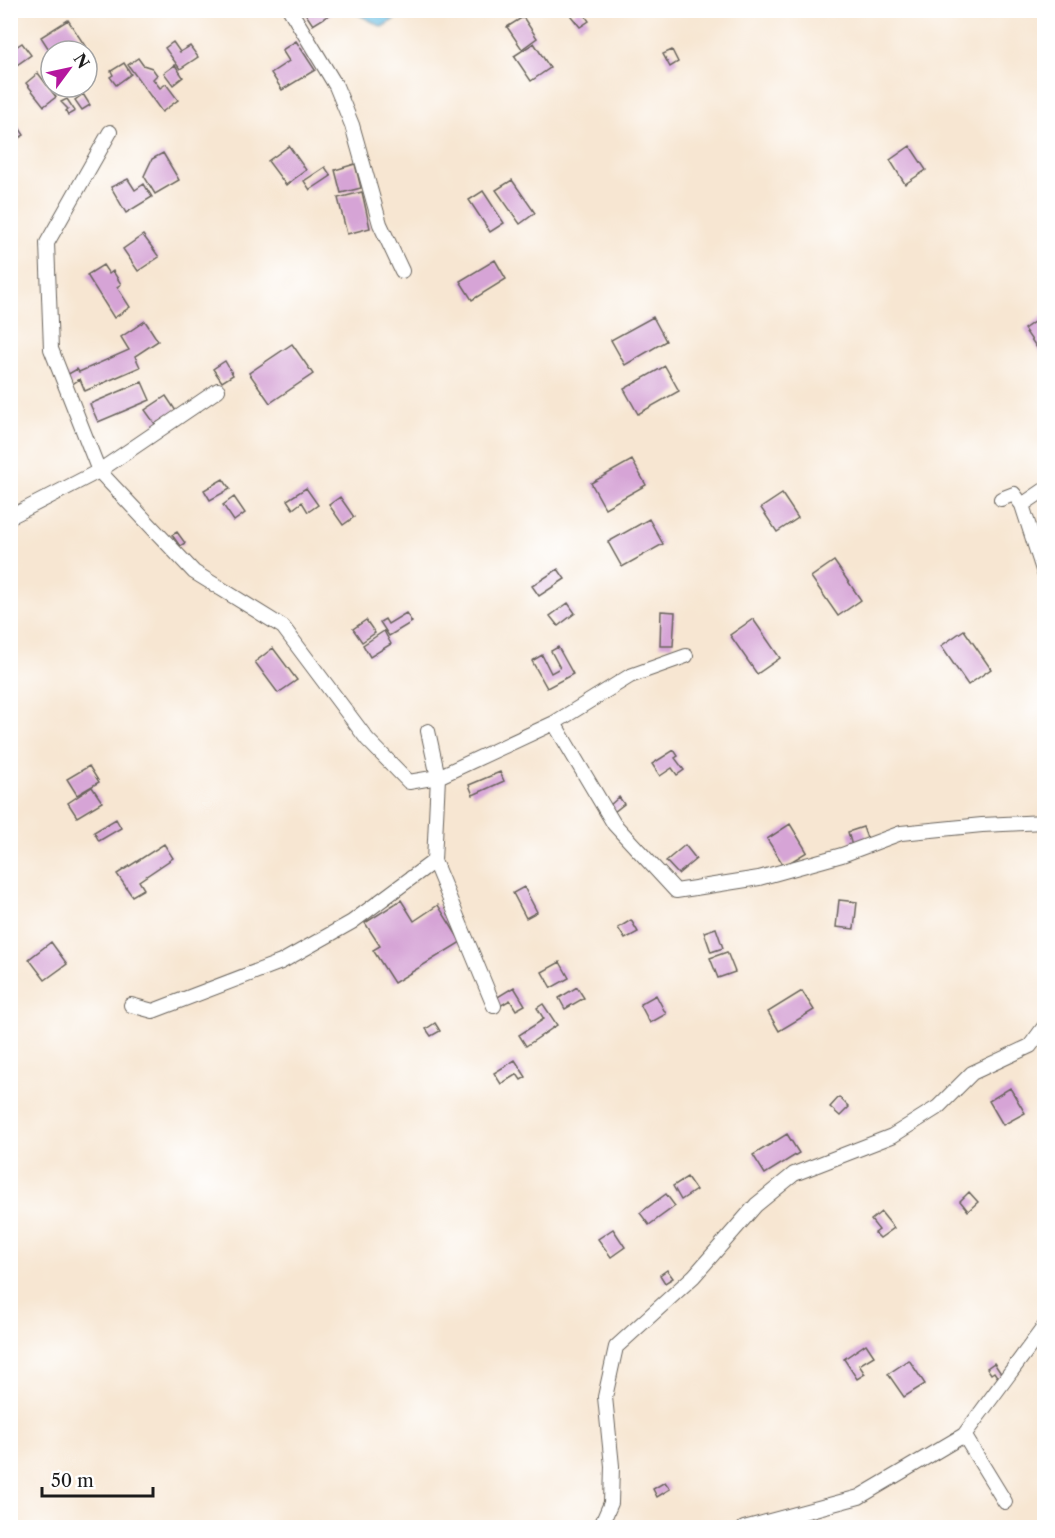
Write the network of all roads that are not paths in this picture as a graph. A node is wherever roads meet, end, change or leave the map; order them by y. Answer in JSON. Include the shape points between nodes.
{"nodes":[{"id":1,"x":290,"y":10,"type":"edge"},
{"id":2,"x":110,"y":132,"type":"dead end"},
{"id":3,"x":402,"y":271,"type":"dead end"},
{"id":4,"x":218,"y":390,"type":"dead end"},
{"id":5,"x":99,"y":471,"type":"junction"},
{"id":6,"x":1044,"y":490,"type":"edge"},
{"id":7,"x":1001,"y":499,"type":"dead end"},
{"id":8,"x":1022,"y":505,"type":"junction"},
{"id":9,"x":10,"y":517,"type":"edge"},
{"id":10,"x":1044,"y":573,"type":"edge"},
{"id":11,"x":686,"y":656,"type":"dead end"},
{"id":12,"x":554,"y":723,"type":"junction"},
{"id":13,"x":428,"y":731,"type":"dead end"},
{"id":14,"x":438,"y":777,"type":"junction"},
{"id":15,"x":1044,"y":822,"type":"edge"},
{"id":16,"x":434,"y":861,"type":"junction"},
{"id":17,"x":131,"y":1005,"type":"dead end"},
{"id":18,"x":494,"y":1006,"type":"dead end"},
{"id":19,"x":1044,"y":1027,"type":"edge"},
{"id":20,"x":1044,"y":1327,"type":"edge"},
{"id":21,"x":964,"y":1435,"type":"junction"},
{"id":22,"x":1005,"y":1502,"type":"dead end"},
{"id":23,"x":600,"y":1527,"type":"edge"},
{"id":24,"x":744,"y":1527,"type":"edge"}],
"edges":[{"from":1,"to":3,"type":"street","via":[[336,86],[352,125],[380,224]]},
{"from":2,"to":5,"type":"street","via":[[47,243],[51,348]]},
{"from":4,"to":5,"type":"street"},
{"from":5,"to":9,"type":"street"},
{"from":5,"to":14,"type":"street","via":[[194,572],[283,627],[367,739],[409,783]]},
{"from":6,"to":8,"type":"street"},
{"from":7,"to":8,"type":"street","via":[[1014,494]]},
{"from":8,"to":10,"type":"street"},
{"from":11,"to":12,"type":"street","via":[[630,676]]},
{"from":12,"to":14,"type":"street"},
{"from":12,"to":15,"type":"street","via":[[614,824],[676,891],[759,878],[902,833]]},
{"from":13,"to":14,"type":"street"},
{"from":14,"to":16,"type":"street"},
{"from":16,"to":17,"type":"street","via":[[352,922],[281,962],[153,1011]]},
{"from":16,"to":18,"type":"street"},
{"from":19,"to":23,"type":"street","via":[[1030,1046],[972,1073],[938,1107],[892,1136],[794,1174],[756,1205],[694,1276],[616,1347],[605,1397],[612,1466],[611,1503]]},
{"from":20,"to":21,"type":"street"},
{"from":21,"to":22,"type":"street"},
{"from":21,"to":24,"type":"street","via":[[859,1497]]}]}
